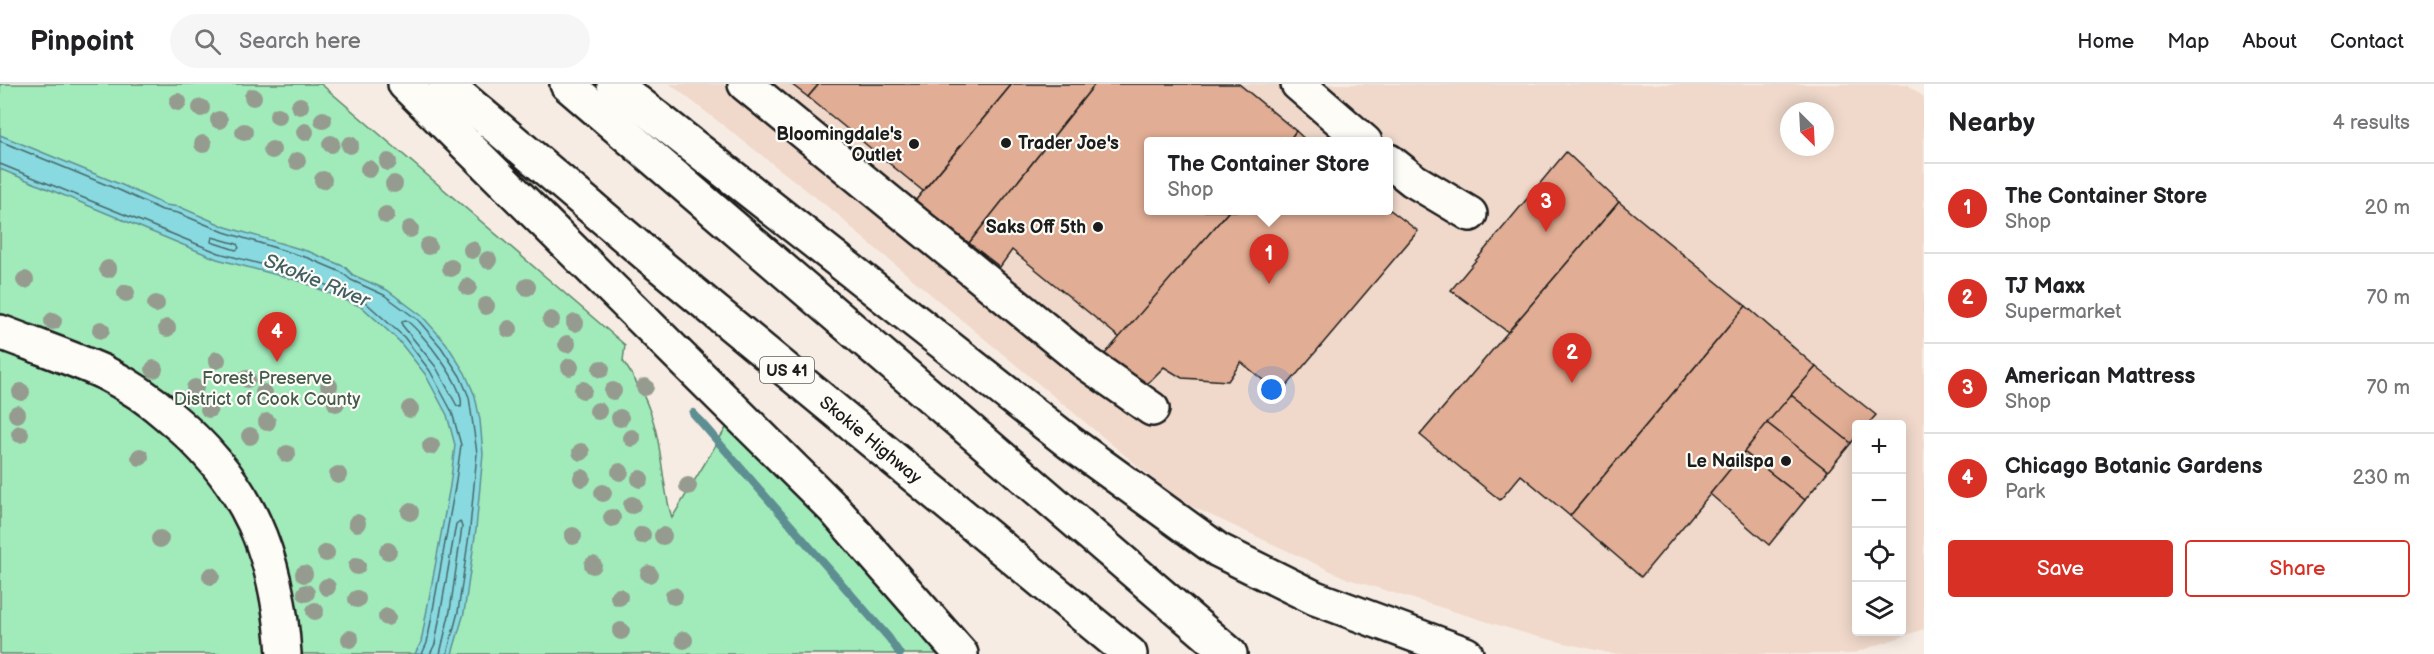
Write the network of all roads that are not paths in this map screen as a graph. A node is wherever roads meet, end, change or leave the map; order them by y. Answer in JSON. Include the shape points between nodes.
{"nodes":[{"id":1,"x":405,"y":84,"type":"edge"},
{"id":2,"x":446,"y":84,"type":"edge"},
{"id":3,"x":567,"y":84,"type":"edge"},
{"id":4,"x":614,"y":84,"type":"edge"},
{"id":5,"x":745,"y":84,"type":"edge"},
{"id":6,"x":1298,"y":84,"type":"edge"},
{"id":7,"x":1360,"y":137,"type":"edge"},
{"id":8,"x":1393,"y":164,"type":"edge"},
{"id":9,"x":1470,"y":214,"type":"dead end"},
{"id":10,"x":0,"y":332,"type":"edge"},
{"id":11,"x":1152,"y":409,"type":"dead end"},
{"id":12,"x":284,"y":654,"type":"edge"},
{"id":13,"x":961,"y":654,"type":"edge"},
{"id":14,"x":1130,"y":654,"type":"edge"},
{"id":15,"x":1230,"y":654,"type":"edge"},
{"id":16,"x":1466,"y":654,"type":"edge"}],
"edges":[{"from":1,"to":13,"type":"main road","via":[[834,509]]},
{"from":2,"to":14,"type":"main road","name":"Skokie Highway","number":"US 41"},
{"from":3,"to":15,"type":"main road"},
{"from":4,"to":16,"type":"main road","via":[[1069,442],[1218,550],[1315,598]]},
{"from":5,"to":11,"type":"main road","via":[[1085,362]]},
{"from":6,"to":7,"type":"main road"},
{"from":8,"to":9,"type":"main road"},
{"from":10,"to":12,"type":"main road","via":[[104,373],[135,391],[190,434],[214,459],[252,516],[265,549],[281,615]]}]}
